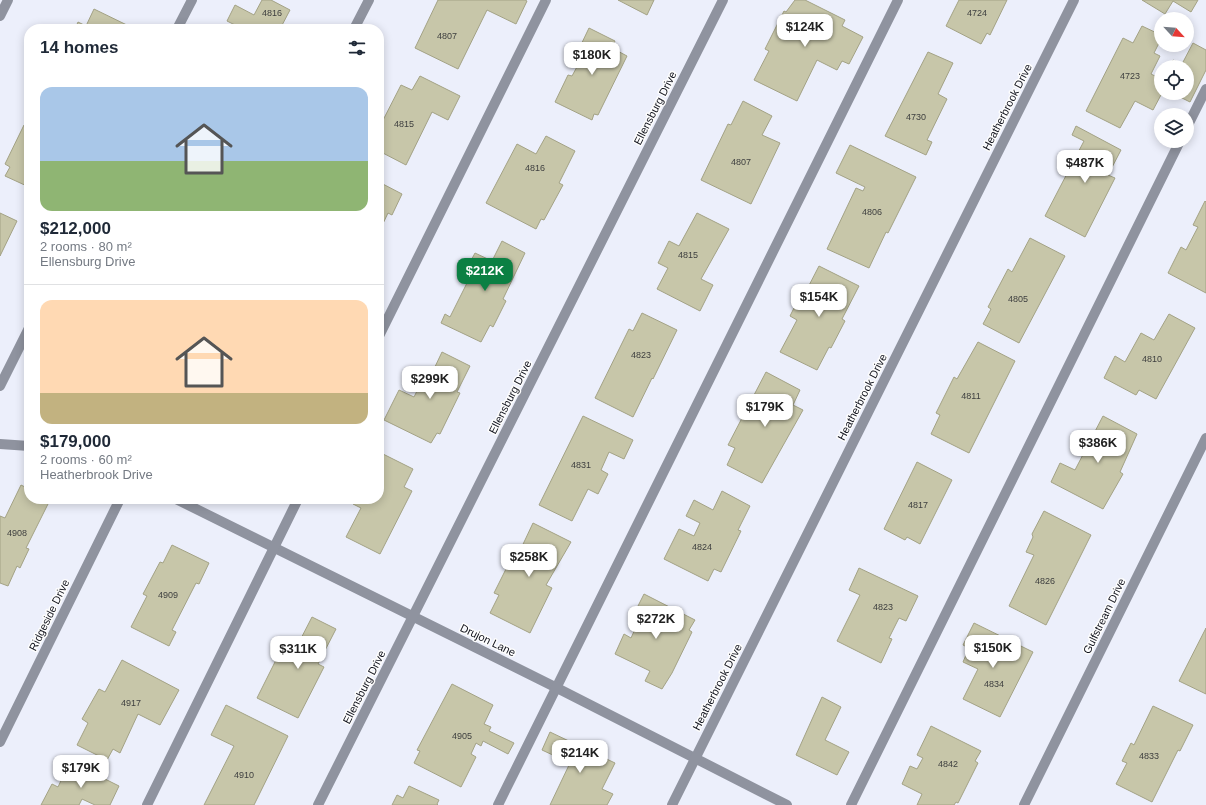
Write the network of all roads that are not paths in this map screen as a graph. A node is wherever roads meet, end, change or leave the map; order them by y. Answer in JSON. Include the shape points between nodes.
{"nodes":[{"id":1,"x":8,"y":0,"type":"edge"},
{"id":2,"x":192,"y":0,"type":"edge"},
{"id":3,"x":368,"y":0,"type":"edge"},
{"id":4,"x":546,"y":0,"type":"edge"},
{"id":5,"x":723,"y":0,"type":"edge"},
{"id":6,"x":898,"y":0,"type":"edge"},
{"id":7,"x":1074,"y":0,"type":"edge"},
{"id":8,"x":0,"y":16,"type":"edge"},
{"id":9,"x":180,"y":24,"type":"edge"},
{"id":10,"x":356,"y":24,"type":"edge"},
{"id":11,"x":1206,"y":89,"type":"edge"},
{"id":12,"x":1194,"y":113,"type":"edge"},
{"id":13,"x":1177,"y":148,"type":"edge"},
{"id":14,"x":384,"y":326,"type":"edge"},
{"id":15,"x":24,"y":338,"type":"edge"},
{"id":16,"x":0,"y":386,"type":"edge"},
{"id":17,"x":1206,"y":438,"type":"edge"},
{"id":18,"x":0,"y":444,"type":"edge"},
{"id":19,"x":24,"y":446,"type":"edge"},
{"id":20,"x":118,"y":504,"type":"edge"},
{"id":21,"x":186,"y":504,"type":"edge"},
{"id":22,"x":296,"y":504,"type":"edge"},
{"id":23,"x":274,"y":548,"type":"junction"},
{"id":24,"x":413,"y":616,"type":"junction"},
{"id":25,"x":557,"y":688,"type":"junction"},
{"id":26,"x":0,"y":742,"type":"edge"},
{"id":27,"x":695,"y":759,"type":"junction"},
{"id":28,"x":147,"y":805,"type":"edge"},
{"id":29,"x":318,"y":805,"type":"edge"},
{"id":30,"x":498,"y":805,"type":"edge"},
{"id":31,"x":672,"y":805,"type":"edge"},
{"id":32,"x":787,"y":805,"type":"edge"},
{"id":33,"x":851,"y":805,"type":"edge"},
{"id":34,"x":1024,"y":805,"type":"edge"}],
"edges":[{"from":1,"to":8,"type":"street"},
{"from":2,"to":9,"type":"street"},
{"from":3,"to":10,"type":"street"},
{"from":4,"to":14,"type":"street"},
{"from":5,"to":24,"type":"street","name":"Ellensburg Drive"},
{"from":6,"to":25,"type":"street"},
{"from":7,"to":27,"type":"street","name":"Heatherbrook Drive"},
{"from":11,"to":12,"type":"street"},
{"from":13,"to":33,"type":"street"},
{"from":15,"to":16,"type":"street"},
{"from":17,"to":34,"type":"street","name":"Gulfstream Drive"},
{"from":18,"to":19,"type":"street"},
{"from":20,"to":26,"type":"street","name":"Ridgeside Drive"},
{"from":21,"to":23,"type":"street","name":"Drujon Lane"},
{"from":22,"to":23,"type":"street"},
{"from":23,"to":24,"type":"street","name":"Drujon Lane"},
{"from":23,"to":28,"type":"street"},
{"from":24,"to":25,"type":"street","name":"Drujon Lane"},
{"from":24,"to":29,"type":"street","name":"Ellensburg Drive"},
{"from":25,"to":27,"type":"street","name":"Drujon Lane"},
{"from":25,"to":30,"type":"street"},
{"from":27,"to":31,"type":"street","name":"Heatherbrook Drive"},
{"from":27,"to":32,"type":"street","name":"Drujon Lane"}]}
